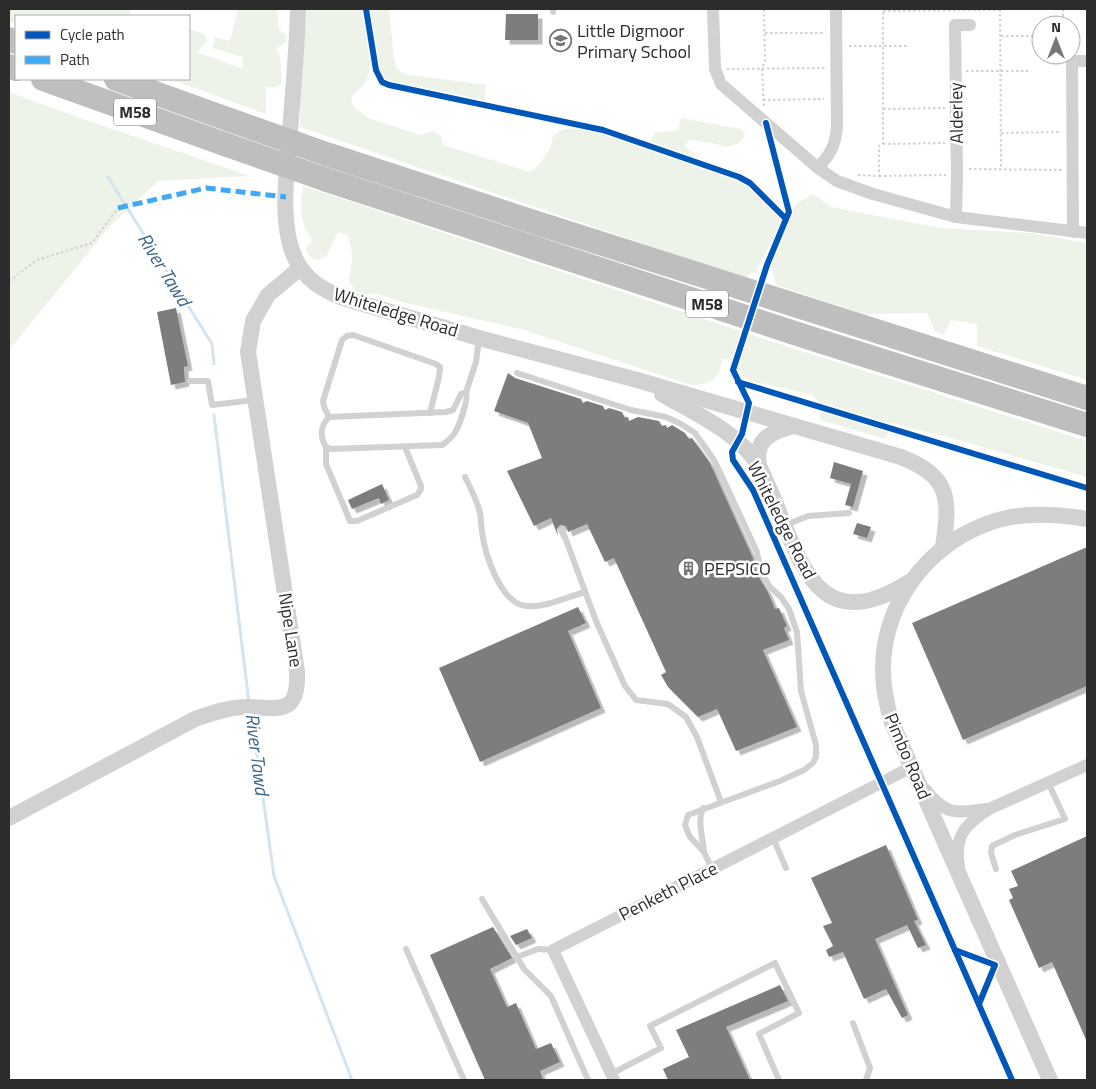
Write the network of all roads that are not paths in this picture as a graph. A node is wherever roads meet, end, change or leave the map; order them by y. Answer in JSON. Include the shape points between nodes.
{"nodes":[{"id":1,"x":298,"y":9,"type":"edge"},
{"id":2,"x":714,"y":9,"type":"edge"},
{"id":3,"x":836,"y":9,"type":"edge"},
{"id":4,"x":970,"y":25,"type":"dead end"},
{"id":5,"x":1087,"y":61,"type":"edge"},
{"id":6,"x":46,"y":80,"type":"edge"},
{"id":7,"x":119,"y":80,"type":"edge"},
{"id":8,"x":818,"y":168,"type":"junction"},
{"id":9,"x":956,"y":217,"type":"junction"},
{"id":10,"x":1073,"y":232,"type":"junction"},
{"id":11,"x":1087,"y":233,"type":"edge"},
{"id":12,"x":300,"y":268,"type":"junction"},
{"id":13,"x":479,"y":338,"type":"junction"},
{"id":14,"x":517,"y":372,"type":"dead end"},
{"id":15,"x":190,"y":380,"type":"dead end"},
{"id":16,"x":637,"y":380,"type":"junction"},
{"id":17,"x":466,"y":392,"type":"junction"},
{"id":18,"x":1087,"y":398,"type":"edge"},
{"id":19,"x":255,"y":400,"type":"junction"},
{"id":20,"x":430,"y":413,"type":"junction"},
{"id":21,"x":329,"y":417,"type":"junction"},
{"id":22,"x":1087,"y":425,"type":"edge"},
{"id":23,"x":793,"y":426,"type":"junction"},
{"id":24,"x":326,"y":447,"type":"junction"},
{"id":25,"x":405,"y":447,"type":"junction"},
{"id":26,"x":758,"y":465,"type":"junction"},
{"id":27,"x":465,"y":478,"type":"dead end"},
{"id":28,"x":849,"y":513,"type":"dead end"},
{"id":29,"x":1087,"y":519,"type":"edge"},
{"id":30,"x":785,"y":525,"type":"junction"},
{"id":31,"x":562,"y":529,"type":"dead end"},
{"id":32,"x":943,"y":547,"type":"junction"},
{"id":33,"x":911,"y":581,"type":"junction"},
{"id":34,"x":585,"y":592,"type":"junction"},
{"id":35,"x":1087,"y":765,"type":"edge"},
{"id":36,"x":914,"y":772,"type":"junction"},
{"id":37,"x":1048,"y":782,"type":"junction"},
{"id":38,"x":721,"y":802,"type":"junction"},
{"id":39,"x":702,"y":808,"type":"junction"},
{"id":40,"x":989,"y":809,"type":"junction"},
{"id":41,"x":9,"y":818,"type":"edge"},
{"id":42,"x":773,"y":838,"type":"junction"},
{"id":43,"x":704,"y":852,"type":"junction"},
{"id":44,"x":786,"y":868,"type":"dead end"},
{"id":45,"x":712,"y":869,"type":"junction"},
{"id":46,"x":996,"y":869,"type":"dead end"},
{"id":47,"x":963,"y":883,"type":"junction"},
{"id":48,"x":482,"y":899,"type":"dead end"},
{"id":49,"x":406,"y":949,"type":"dead end"},
{"id":50,"x":553,"y":950,"type":"junction"},
{"id":51,"x":516,"y":957,"type":"junction"},
{"id":52,"x":853,"y":1023,"type":"dead end"},
{"id":53,"x":613,"y":1077,"type":"edge"},
{"id":54,"x":464,"y":1080,"type":"edge"},
{"id":55,"x":588,"y":1080,"type":"edge"},
{"id":56,"x":779,"y":1080,"type":"edge"},
{"id":57,"x":866,"y":1080,"type":"edge"},
{"id":58,"x":1050,"y":1080,"type":"edge"}],
"edges":[{"from":1,"to":12,"type":"street","name":"Whiteledge Road","via":[[286,197],[287,231]]},
{"from":2,"to":8,"type":"street","via":[[715,69],[721,84]]},
{"from":3,"to":8,"type":"street","via":[[837,127],[835,143]]},
{"from":4,"to":9,"type":"street","name":"Alderley","via":[[955,25]]},
{"from":5,"to":10,"type":"street","via":[[1072,61]]},
{"from":6,"to":22,"type":"highway","number":"M58","bridge":true,"via":[[327,180],[812,339]]},
{"from":7,"to":18,"type":"highway","number":"M58","bridge":true,"via":[[329,155]]},
{"from":8,"to":9,"type":"street","via":[[837,181],[873,194]]},
{"from":9,"to":10,"type":"street"},
{"from":10,"to":11,"type":"street"},
{"from":12,"to":13,"type":"street","name":"Whiteledge Road","via":[[311,280],[334,294]]},
{"from":12,"to":19,"type":"street","name":"Nipe Lane","via":[[268,295],[253,321],[248,352]]},
{"from":13,"to":16,"type":"street","name":"Whiteledge Road"},
{"from":13,"to":17,"type":"lane","via":[[476,362]]},
{"from":14,"to":38,"type":"lane","via":[[632,410],[666,417],[695,433],[714,460],[757,552],[770,588],[788,609],[797,632],[801,691],[816,757],[804,770]]},
{"from":15,"to":19,"type":"lane","via":[[208,381],[212,406]]},
{"from":16,"to":23,"type":"street","name":"Whiteledge Road"},
{"from":16,"to":26,"type":"street","name":"Whiteledge Road","via":[[728,432]]},
{"from":17,"to":20,"type":"lane","via":[[461,394],[453,410]]},
{"from":17,"to":25,"type":"lane","via":[[468,396],[454,434],[442,445]]},
{"from":19,"to":41,"type":"street","name":"Nipe Lane","via":[[297,672],[294,697],[288,705],[270,709],[224,709],[195,719]]},
{"from":20,"to":21,"type":"lane"},
{"from":20,"to":21,"type":"lane","via":[[440,367],[353,335],[342,340],[323,401]]},
{"from":21,"to":24,"type":"lane","via":[[322,432]]},
{"from":23,"to":26,"type":"street","via":[[774,432],[763,440],[757,456]]},
{"from":23,"to":32,"type":"street","name":"Whiteledge Road","via":[[901,457],[933,474],[947,507]]},
{"from":24,"to":25,"type":"lane"},
{"from":24,"to":25,"type":"lane","via":[[326,464],[350,521],[357,521],[417,495],[421,490]]},
{"from":26,"to":30,"type":"street","name":"Whiteledge Road"},
{"from":27,"to":34,"type":"lane","via":[[480,513],[486,554],[505,593],[514,603],[527,606],[545,604]]},
{"from":28,"to":30,"type":"lane","via":[[808,516]]},
{"from":29,"to":32,"type":"street","name":"Pimbo Road","via":[[1039,515],[1011,518],[972,530]]},
{"from":30,"to":33,"type":"street","name":"Whiteledge Road","via":[[813,582],[838,600],[854,603],[871,601]]},
{"from":31,"to":34,"type":"lane"},
{"from":32,"to":33,"type":"street","name":"Pimbo Road"},
{"from":33,"to":36,"type":"street","name":"Pimbo Road","via":[[888,629],[883,669],[892,723]]},
{"from":34,"to":38,"type":"lane","via":[[625,686],[636,700],[668,704],[686,717]]},
{"from":35,"to":37,"type":"street"},
{"from":36,"to":40,"type":"street","via":[[932,798],[948,810]]},
{"from":36,"to":42,"type":"street","name":"Penketh Place"},
{"from":36,"to":47,"type":"street","name":"Pimbo Road"},
{"from":37,"to":40,"type":"street"},
{"from":37,"to":46,"type":"lane","via":[[1064,818],[992,846]]},
{"from":38,"to":39,"type":"lane"},
{"from":39,"to":43,"type":"lane","via":[[699,821]]},
{"from":39,"to":43,"type":"lane","via":[[688,814],[685,825],[690,837]]},
{"from":40,"to":47,"type":"street","via":[[967,824],[959,839],[957,856]]},
{"from":42,"to":44,"type":"lane"},
{"from":42,"to":45,"type":"street","name":"Penketh Place"},
{"from":43,"to":45,"type":"lane"},
{"from":45,"to":50,"type":"street","name":"Penketh Place"},
{"from":47,"to":58,"type":"street","name":"Pimbo Road"},
{"from":48,"to":51,"type":"lane"},
{"from":49,"to":54,"type":"lane"},
{"from":50,"to":51,"type":"lane","via":[[538,949]]},
{"from":50,"to":53,"type":"street"},
{"from":51,"to":55,"type":"lane","via":[[551,996]]},
{"from":52,"to":57,"type":"lane","via":[[870,1068]]},
{"from":53,"to":56,"type":"lane","via":[[661,1048],[650,1026],[775,963],[799,1013],[758,1034]]}]}
